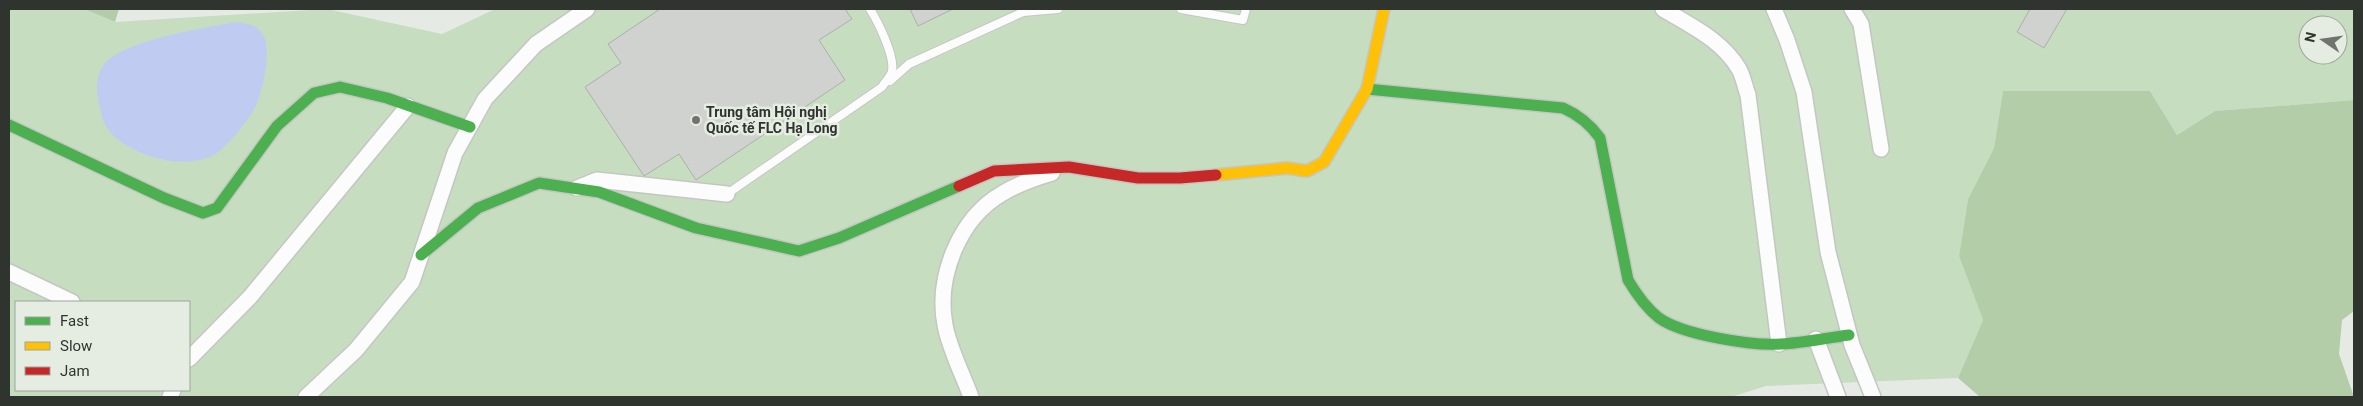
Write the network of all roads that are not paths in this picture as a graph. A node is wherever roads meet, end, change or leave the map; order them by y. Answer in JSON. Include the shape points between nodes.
{"nodes":[{"id":1,"x":587,"y":9,"type":"edge"},
{"id":2,"x":870,"y":9,"type":"edge"},
{"id":3,"x":1058,"y":9,"type":"edge"},
{"id":4,"x":1180,"y":9,"type":"edge"},
{"id":5,"x":1246,"y":9,"type":"edge"},
{"id":6,"x":1384,"y":9,"type":"edge"},
{"id":7,"x":1663,"y":9,"type":"edge"},
{"id":8,"x":1774,"y":9,"type":"edge"},
{"id":9,"x":1852,"y":9,"type":"edge"},
{"id":10,"x":882,"y":87,"type":"junction"},
{"id":11,"x":1367,"y":89,"type":"junction"},
{"id":12,"x":408,"y":106,"type":"junction"},
{"id":13,"x":9,"y":125,"type":"edge"},
{"id":14,"x":470,"y":127,"type":"junction"},
{"id":15,"x":1881,"y":148,"type":"dead end"},
{"id":16,"x":1069,"y":167,"type":"junction"},
{"id":17,"x":577,"y":188,"type":"junction"},
{"id":18,"x":728,"y":194,"type":"joint"},
{"id":19,"x":421,"y":255,"type":"junction"},
{"id":20,"x":9,"y":272,"type":"edge"},
{"id":21,"x":70,"y":301,"type":"edge"},
{"id":22,"x":1849,"y":335,"type":"junction"},
{"id":23,"x":1816,"y":339,"type":"junction"},
{"id":24,"x":1779,"y":344,"type":"junction"},
{"id":25,"x":190,"y":357,"type":"edge"},
{"id":26,"x":306,"y":397,"type":"edge"},
{"id":27,"x":971,"y":397,"type":"edge"},
{"id":28,"x":1838,"y":397,"type":"edge"},
{"id":29,"x":1873,"y":397,"type":"edge"}],
"edges":[{"from":1,"to":14,"type":"street","via":[[536,44],[485,98]]},
{"from":2,"to":10,"type":"lane","via":[[893,62],[892,73]]},
{"from":3,"to":10,"type":"lane","via":[[1023,12],[909,64]]},
{"from":4,"to":5,"type":"lane","via":[[1243,20]]},
{"from":6,"to":11,"type":"street"},
{"from":7,"to":24,"type":"street","via":[[1711,38],[1740,70],[1748,95]]},
{"from":8,"to":22,"type":"street","via":[[1804,92],[1828,252]]},
{"from":9,"to":15,"type":"street","via":[[1861,24]]},
{"from":10,"to":18,"type":"lane"},
{"from":11,"to":16,"type":"street","via":[[1324,162],[1307,171],[1287,168],[1180,178],[1138,178]]},
{"from":11,"to":24,"type":"street","via":[[1563,108],[1578,114],[1591,124],[1600,138],[1628,280],[1637,298],[1649,311],[1669,324],[1691,333]]},
{"from":12,"to":13,"type":"street","via":[[340,88],[314,93],[277,126],[217,208],[204,213],[164,198]]},
{"from":12,"to":14,"type":"street"},
{"from":12,"to":25,"type":"street","via":[[250,297]]},
{"from":14,"to":19,"type":"street","via":[[456,153]]},
{"from":16,"to":17,"type":"street","via":[[994,171],[839,238],[799,251],[696,228],[599,192]]},
{"from":16,"to":27,"type":"street","via":[[1024,182],[1001,194],[980,210],[961,237],[948,268],[942,299],[945,327]]},
{"from":17,"to":18,"type":"street","via":[[597,180]]},
{"from":17,"to":19,"type":"street","via":[[539,183],[478,208]]},
{"from":19,"to":26,"type":"street","via":[[412,282],[356,350]]},
{"from":20,"to":21,"type":"street"},
{"from":22,"to":23,"type":"street"},
{"from":22,"to":29,"type":"street"},
{"from":23,"to":24,"type":"street"},
{"from":23,"to":28,"type":"street"}]}
